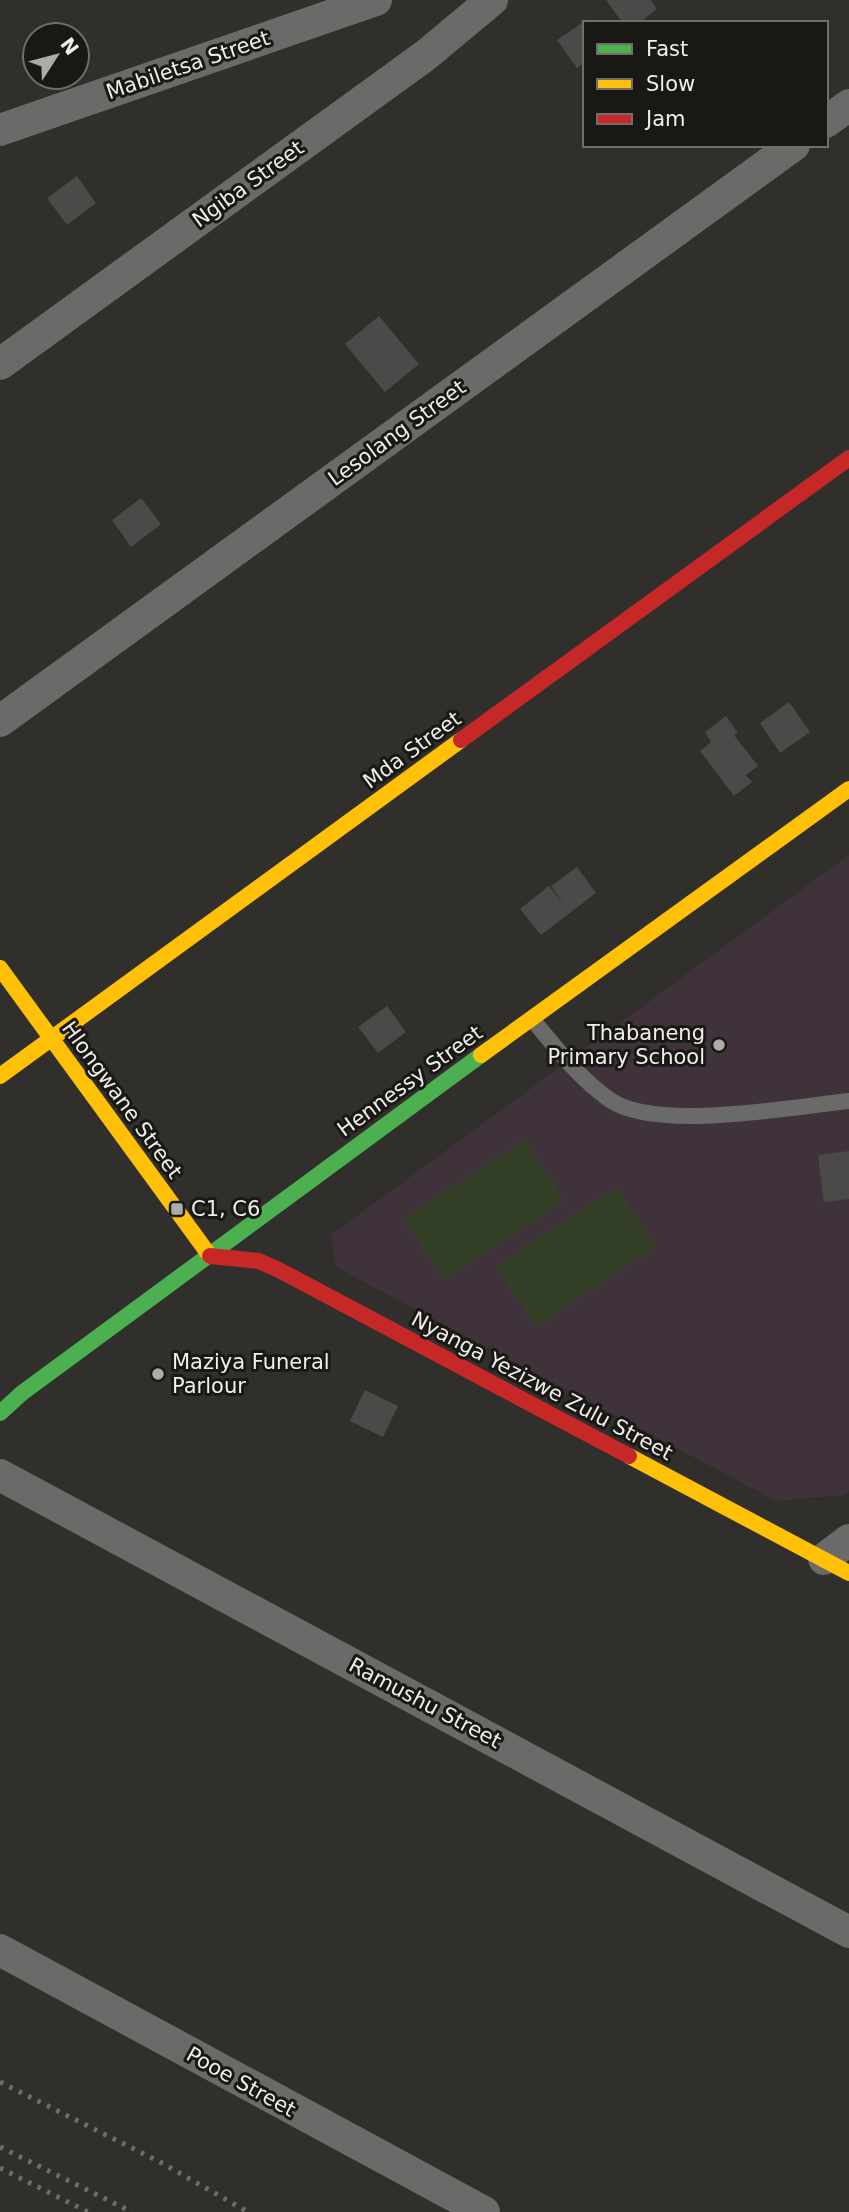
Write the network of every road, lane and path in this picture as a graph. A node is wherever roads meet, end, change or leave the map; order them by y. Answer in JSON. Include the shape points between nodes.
{"nodes":[{"id":1,"x":376,"y":0,"type":"edge"},
{"id":2,"x":492,"y":0,"type":"edge"},
{"id":3,"x":849,"y":106,"type":"edge"},
{"id":4,"x":828,"y":121,"type":"edge"},
{"id":5,"x":0,"y":130,"type":"edge"},
{"id":6,"x":791,"y":147,"type":"edge"},
{"id":7,"x":0,"y":364,"type":"edge"},
{"id":8,"x":849,"y":458,"type":"edge"},
{"id":9,"x":0,"y":721,"type":"edge"},
{"id":10,"x":849,"y":789,"type":"edge"},
{"id":11,"x":0,"y":968,"type":"edge"},
{"id":12,"x":533,"y":1019,"type":"junction"},
{"id":13,"x":51,"y":1039,"type":"junction"},
{"id":14,"x":0,"y":1076,"type":"edge"},
{"id":15,"x":849,"y":1101,"type":"edge"},
{"id":16,"x":210,"y":1256,"type":"junction"},
{"id":17,"x":0,"y":1413,"type":"edge"},
{"id":18,"x":0,"y":1475,"type":"edge"},
{"id":19,"x":849,"y":1540,"type":"edge"},
{"id":20,"x":836,"y":1566,"type":"edge"},
{"id":21,"x":849,"y":1932,"type":"edge"},
{"id":22,"x":0,"y":1950,"type":"edge"},
{"id":23,"x":484,"y":2212,"type":"edge"}],
"edges":[{"from":1,"to":5,"type":"street","name":"Mabiletsa Street"},
{"from":2,"to":7,"type":"street","name":"Ngiba Street","via":[[426,55]]},
{"from":3,"to":4,"type":"street"},
{"from":6,"to":9,"type":"street","name":"Lesolang Street"},
{"from":8,"to":13,"type":"street","name":"Mda Street"},
{"from":10,"to":12,"type":"street","name":"Hennessy Street"},
{"from":11,"to":13,"type":"street","name":"Hlongwane Street"},
{"from":12,"to":15,"type":"lane","via":[[572,1068],[612,1102],[649,1114],[706,1116]]},
{"from":12,"to":16,"type":"street","name":"Hennessy Street"},
{"from":13,"to":14,"type":"street","name":"Mda Street"},
{"from":13,"to":16,"type":"street","name":"Hlongwane Street"},
{"from":16,"to":17,"type":"street","name":"Hennessy Street"},
{"from":16,"to":20,"type":"street","name":"Nyanga Yezizwe Zulu Street","via":[[259,1261],[279,1270]]},
{"from":18,"to":21,"type":"street","name":"Ramushu Street"},
{"from":19,"to":20,"type":"street"},
{"from":22,"to":23,"type":"street","name":"Pooe Street"}]}
